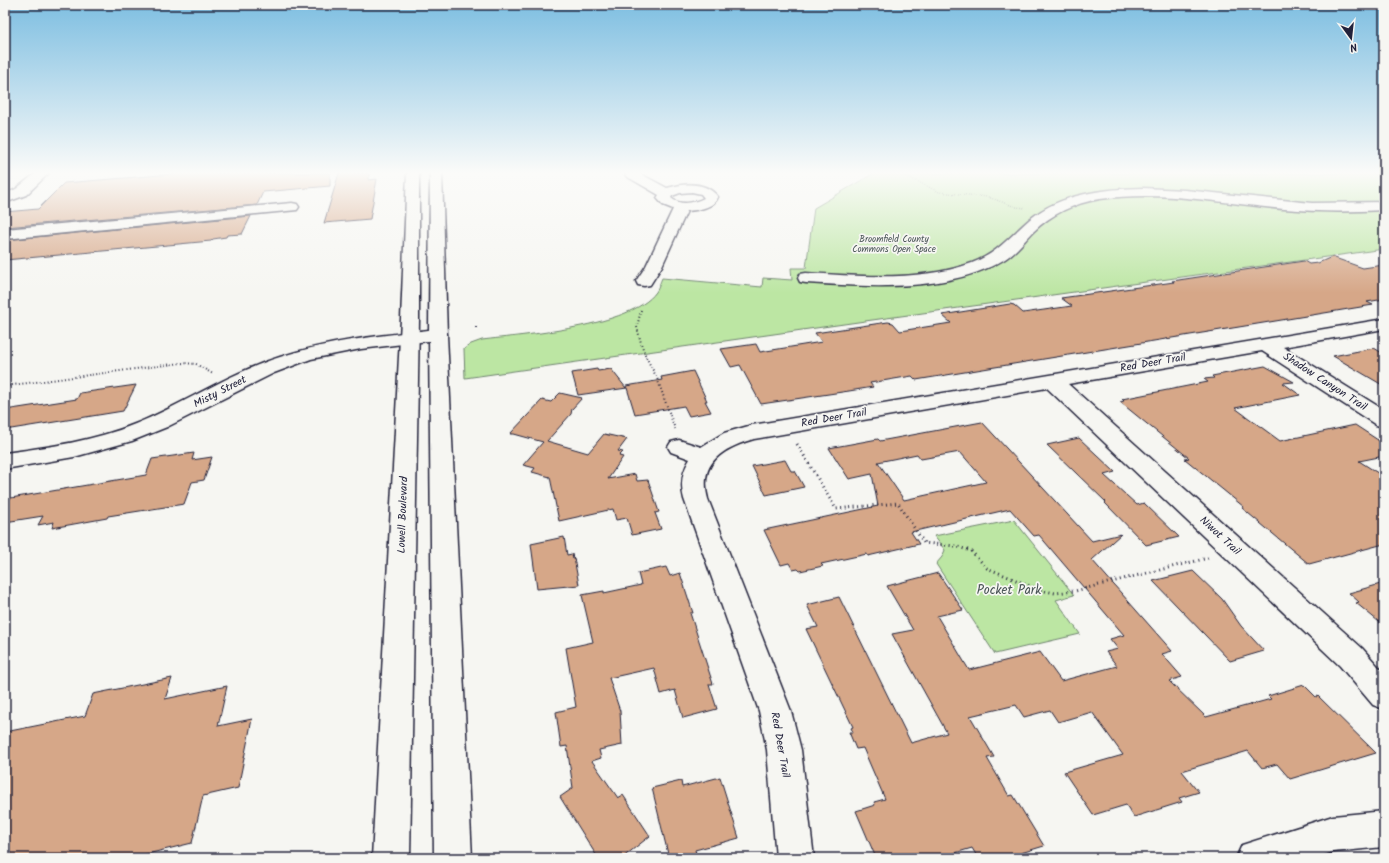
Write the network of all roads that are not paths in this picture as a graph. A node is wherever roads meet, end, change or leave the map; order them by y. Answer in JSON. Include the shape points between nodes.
{"nodes":[{"id":1,"x":225,"y":213,"type":"edge"},
{"id":2,"x":412,"y":213,"type":"edge"},
{"id":3,"x":437,"y":213,"type":"edge"},
{"id":4,"x":679,"y":213,"type":"edge"},
{"id":5,"x":1047,"y":213,"type":"edge"},
{"id":6,"x":5,"y":234,"type":"edge"},
{"id":7,"x":806,"y":278,"type":"dead end"},
{"id":8,"x":644,"y":281,"type":"dead end"},
{"id":9,"x":1384,"y":324,"type":"edge"},
{"id":10,"x":438,"y":334,"type":"junction"},
{"id":11,"x":408,"y":338,"type":"junction"},
{"id":12,"x":1266,"y":344,"type":"junction"},
{"id":13,"x":1052,"y":381,"type":"junction"},
{"id":14,"x":1384,"y":420,"type":"edge"},
{"id":15,"x":678,"y":447,"type":"road end"},
{"id":16,"x":704,"y":456,"type":"junction"},
{"id":17,"x":5,"y":461,"type":"edge"},
{"id":18,"x":1384,"y":695,"type":"edge"},
{"id":19,"x":1384,"y":829,"type":"edge"},
{"id":20,"x":391,"y":858,"type":"edge"},
{"id":21,"x":453,"y":858,"type":"edge"},
{"id":22,"x":795,"y":858,"type":"edge"},
{"id":23,"x":1255,"y":858,"type":"edge"}],
"edges":[{"from":1,"to":6,"type":"street"},
{"from":2,"to":11,"type":"street","name":"Lowell Boulevard"},
{"from":3,"to":10,"type":"street"},
{"from":4,"to":8,"type":"street","via":[[654,266]]},
{"from":5,"to":7,"type":"street","via":[[1000,255],[966,270],[932,277],[892,280]]},
{"from":9,"to":12,"type":"street","name":"Red Deer Trail"},
{"from":10,"to":11,"type":"street","name":"Misty Street"},
{"from":10,"to":21,"type":"street"},
{"from":11,"to":17,"type":"street","name":"Misty Street","via":[[344,346],[292,360],[238,382],[140,430],[79,448]]},
{"from":11,"to":20,"type":"street","name":"Lowell Boulevard"},
{"from":12,"to":13,"type":"street","name":"Red Deer Trail"},
{"from":12,"to":14,"type":"street","name":"Shadow Canyon Trail"},
{"from":13,"to":16,"type":"street","name":"Red Deer Trail","via":[[733,437],[715,446]]},
{"from":13,"to":18,"type":"street","name":"Niwot Trail","via":[[1351,657]]},
{"from":15,"to":16,"type":"street"},
{"from":16,"to":22,"type":"street","name":"Red Deer Trail","via":[[696,470],[693,484],[696,499],[776,711],[784,750]]},
{"from":19,"to":23,"type":"street","via":[[1333,834]]}]}
